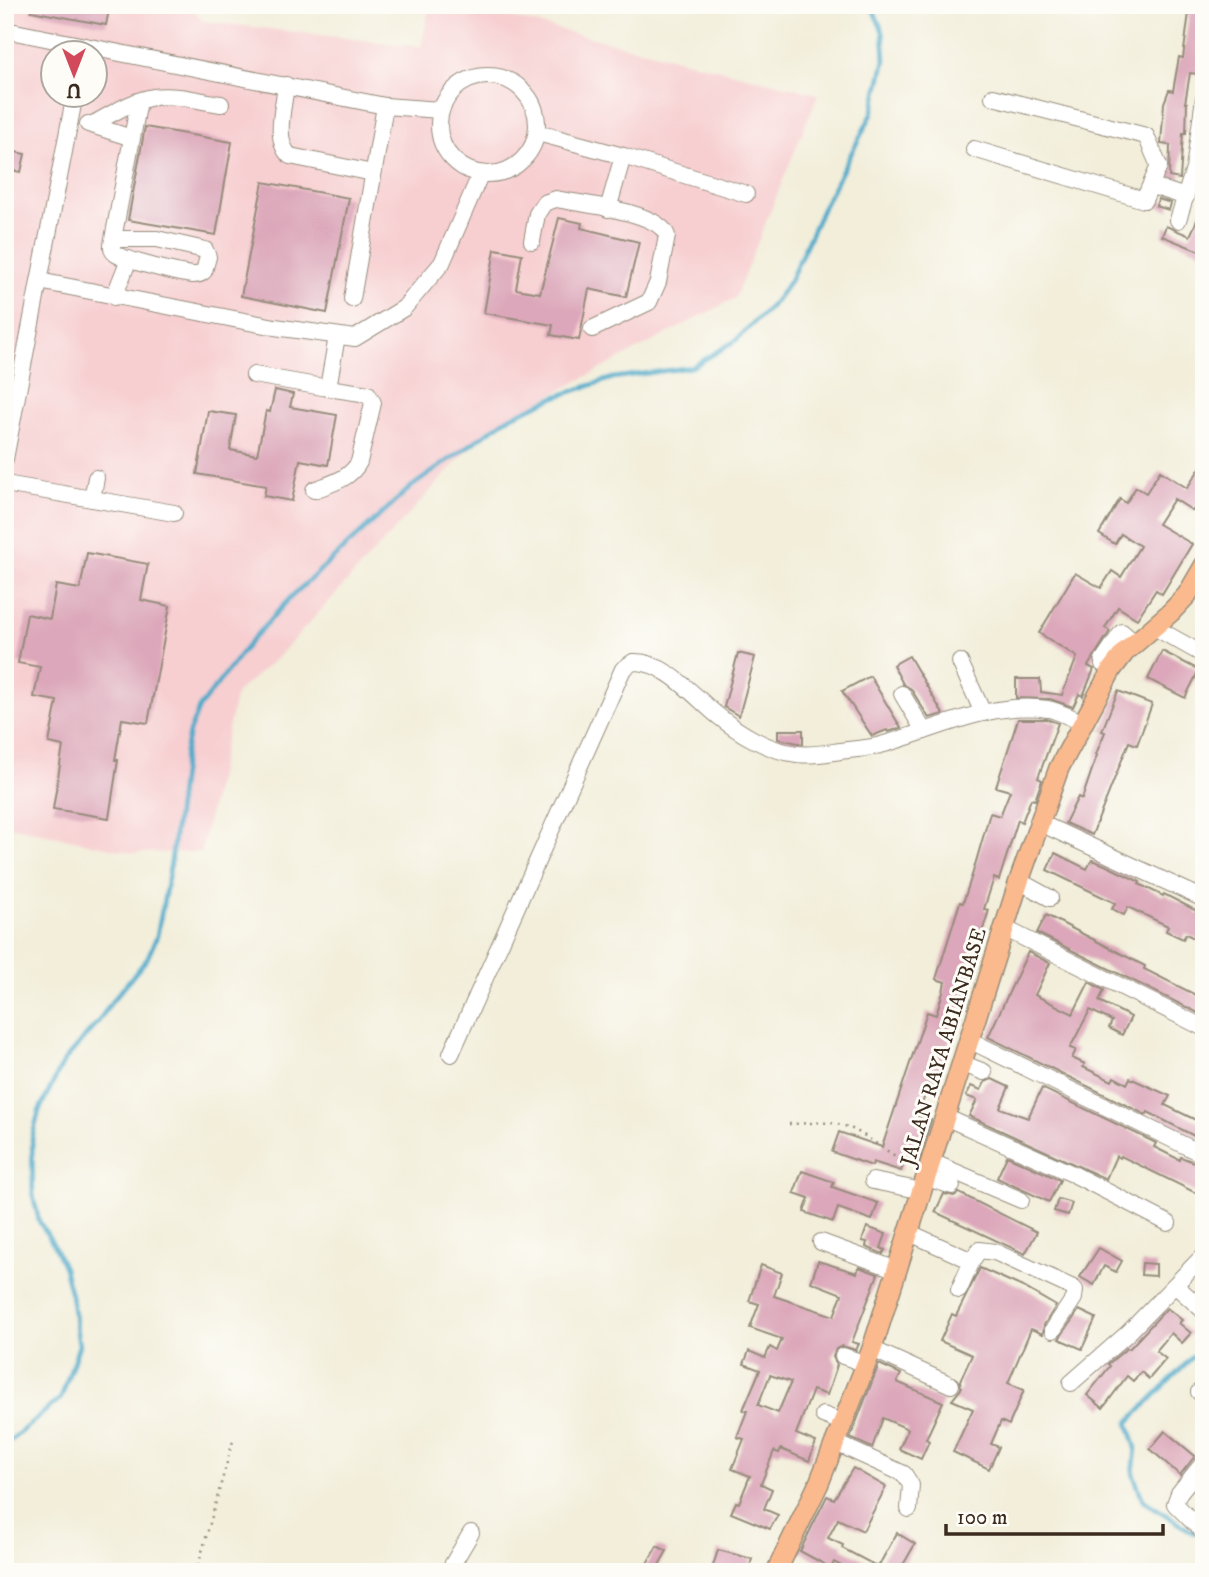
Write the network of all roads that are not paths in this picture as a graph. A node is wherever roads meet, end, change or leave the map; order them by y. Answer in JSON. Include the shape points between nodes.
{"nodes":[{"id":1,"x":5,"y":30,"type":"edge"},
{"id":2,"x":38,"y":38,"type":"edge"},
{"id":3,"x":108,"y":53,"type":"edge"},
{"id":4,"x":286,"y":85,"type":"junction"},
{"id":5,"x":993,"y":97,"type":"dead end"},
{"id":6,"x":1204,"y":98,"type":"edge"},
{"id":7,"x":139,"y":101,"type":"junction"},
{"id":8,"x":221,"y":104,"type":"dead end"},
{"id":9,"x":385,"y":106,"type":"junction"},
{"id":10,"x":73,"y":108,"type":"edge"},
{"id":11,"x":440,"y":110,"type":"junction"},
{"id":12,"x":70,"y":123,"type":"junction"},
{"id":13,"x":93,"y":124,"type":"junction"},
{"id":14,"x":538,"y":133,"type":"junction"},
{"id":15,"x":132,"y":138,"type":"junction"},
{"id":16,"x":974,"y":149,"type":"dead end"},
{"id":17,"x":623,"y":156,"type":"junction"},
{"id":18,"x":373,"y":173,"type":"junction"},
{"id":19,"x":480,"y":175,"type":"junction"},
{"id":20,"x":1152,"y":186,"type":"junction"},
{"id":21,"x":746,"y":194,"type":"dead end"},
{"id":22,"x":1186,"y":197,"type":"junction"},
{"id":23,"x":608,"y":209,"type":"junction"},
{"id":24,"x":1178,"y":220,"type":"dead end"},
{"id":25,"x":113,"y":239,"type":"junction"},
{"id":26,"x":532,"y":241,"type":"dead end"},
{"id":27,"x":129,"y":260,"type":"junction"},
{"id":28,"x":39,"y":281,"type":"junction"},
{"id":29,"x":114,"y":296,"type":"junction"},
{"id":30,"x":352,"y":299,"type":"dead end"},
{"id":31,"x":592,"y":328,"type":"dead end"},
{"id":32,"x":337,"y":336,"type":"junction"},
{"id":33,"x":254,"y":375,"type":"dead end"},
{"id":34,"x":328,"y":388,"type":"junction"},
{"id":35,"x":5,"y":459,"type":"edge"},
{"id":36,"x":96,"y":478,"type":"dead end"},
{"id":37,"x":5,"y":484,"type":"edge"},
{"id":38,"x":314,"y":490,"type":"dead end"},
{"id":39,"x":92,"y":499,"type":"junction"},
{"id":40,"x":174,"y":513,"type":"dead end"},
{"id":41,"x":1204,"y":566,"type":"edge"},
{"id":42,"x":1154,"y":627,"type":"junction"},
{"id":43,"x":1204,"y":655,"type":"edge"},
{"id":44,"x":960,"y":662,"type":"dead end"},
{"id":45,"x":902,"y":694,"type":"dead end"},
{"id":46,"x":983,"y":713,"type":"junction"},
{"id":47,"x":1082,"y":722,"type":"junction"},
{"id":48,"x":924,"y":732,"type":"junction"},
{"id":49,"x":1038,"y":822,"type":"junction"},
{"id":50,"x":1019,"y":881,"type":"junction"},
{"id":51,"x":1050,"y":898,"type":"dead end"},
{"id":52,"x":1204,"y":899,"type":"edge"},
{"id":53,"x":1004,"y":928,"type":"junction"},
{"id":54,"x":1204,"y":1028,"type":"edge"},
{"id":55,"x":969,"y":1040,"type":"junction"},
{"id":56,"x":450,"y":1054,"type":"dead end"},
{"id":57,"x":961,"y":1063,"type":"junction"},
{"id":58,"x":984,"y":1072,"type":"dead end"},
{"id":59,"x":945,"y":1117,"type":"junction"},
{"id":60,"x":1204,"y":1155,"type":"edge"},
{"id":61,"x":928,"y":1175,"type":"junction"},
{"id":62,"x":873,"y":1181,"type":"dead end"},
{"id":63,"x":952,"y":1186,"type":"dead end"},
{"id":64,"x":1021,"y":1200,"type":"dead end"},
{"id":65,"x":1168,"y":1223,"type":"dead end"},
{"id":66,"x":910,"y":1233,"type":"junction"},
{"id":67,"x":821,"y":1242,"type":"dead end"},
{"id":68,"x":1204,"y":1255,"type":"edge"},
{"id":69,"x":972,"y":1261,"type":"junction"},
{"id":70,"x":897,"y":1270,"type":"junction"},
{"id":71,"x":1176,"y":1286,"type":"junction"},
{"id":72,"x":959,"y":1290,"type":"dead end"},
{"id":73,"x":1204,"y":1311,"type":"edge"},
{"id":74,"x":1054,"y":1330,"type":"dead end"},
{"id":75,"x":843,"y":1356,"type":"dead end"},
{"id":76,"x":869,"y":1356,"type":"junction"},
{"id":77,"x":1071,"y":1383,"type":"dead end"},
{"id":78,"x":951,"y":1385,"type":"dead end"},
{"id":79,"x":823,"y":1415,"type":"dead end"},
{"id":80,"x":844,"y":1423,"type":"junction"},
{"id":81,"x":836,"y":1443,"type":"junction"},
{"id":82,"x":1204,"y":1462,"type":"edge"},
{"id":83,"x":909,"y":1509,"type":"dead end"},
{"id":84,"x":471,"y":1533,"type":"dead end"},
{"id":85,"x":1204,"y":1533,"type":"edge"},
{"id":86,"x":448,"y":1572,"type":"edge"},
{"id":87,"x":776,"y":1572,"type":"edge"}],
"edges":[{"from":1,"to":2,"type":"street"},
{"from":3,"to":4,"type":"street"},
{"from":4,"to":9,"type":"street"},
{"from":4,"to":18,"type":"street","via":[[281,143],[286,153]]},
{"from":5,"to":20,"type":"street","via":[[1146,136],[1159,166]]},
{"from":6,"to":22,"type":"street"},
{"from":7,"to":8,"type":"street","via":[[163,96]]},
{"from":7,"to":13,"type":"street"},
{"from":7,"to":15,"type":"street"},
{"from":9,"to":11,"type":"street"},
{"from":9,"to":18,"type":"street"},
{"from":10,"to":12,"type":"street"},
{"from":11,"to":14,"type":"street","via":[[457,86],[485,75],[514,82],[534,104]]},
{"from":11,"to":19,"type":"street","via":[[439,138],[454,162]]},
{"from":12,"to":13,"type":"street"},
{"from":12,"to":28,"type":"street"},
{"from":13,"to":15,"type":"street"},
{"from":14,"to":17,"type":"street"},
{"from":14,"to":19,"type":"street","via":[[527,157],[506,172]]},
{"from":15,"to":25,"type":"street"},
{"from":16,"to":20,"type":"street","via":[[1144,200]]},
{"from":17,"to":21,"type":"street"},
{"from":17,"to":23,"type":"street"},
{"from":18,"to":30,"type":"street"},
{"from":19,"to":32,"type":"street","via":[[442,263],[404,308],[355,338]]},
{"from":20,"to":22,"type":"street"},
{"from":22,"to":24,"type":"street"},
{"from":23,"to":26,"type":"street","via":[[556,200],[544,203]]},
{"from":23,"to":31,"type":"street","via":[[648,218],[667,236],[659,282],[649,302]]},
{"from":25,"to":27,"type":"street","via":[[113,252]]},
{"from":25,"to":27,"type":"street","via":[[174,242],[205,250],[208,257],[204,271],[192,275]]},
{"from":27,"to":29,"type":"street"},
{"from":28,"to":29,"type":"street"},
{"from":28,"to":35,"type":"street"},
{"from":29,"to":32,"type":"street"},
{"from":32,"to":34,"type":"street"},
{"from":33,"to":34,"type":"street"},
{"from":34,"to":38,"type":"street","via":[[368,394],[373,403],[354,471]]},
{"from":36,"to":39,"type":"street"},
{"from":37,"to":39,"type":"street"},
{"from":39,"to":40,"type":"street"},
{"from":41,"to":42,"type":"main road","name":"JALAN RAYA ABIANBASE","via":[[1186,595]]},
{"from":42,"to":43,"type":"street"},
{"from":42,"to":47,"type":"main road","name":"JALAN RAYA ABIANBASE","via":[[1125,652]]},
{"from":44,"to":46,"type":"street"},
{"from":45,"to":48,"type":"street"},
{"from":46,"to":47,"type":"street","via":[[1049,709]]},
{"from":46,"to":48,"type":"street"},
{"from":47,"to":49,"type":"main road","name":"JALAN RAYA ABIANBASE"},
{"from":48,"to":56,"type":"street","via":[[826,753],[782,751],[742,733],[699,696],[653,666],[633,662],[623,669]]},
{"from":49,"to":50,"type":"main road","name":"JALAN RAYA ABIANBASE"},
{"from":49,"to":52,"type":"street"},
{"from":50,"to":51,"type":"street"},
{"from":50,"to":53,"type":"main road","name":"JALAN RAYA ABIANBASE"},
{"from":53,"to":54,"type":"street"},
{"from":53,"to":55,"type":"main road","name":"JALAN RAYA ABIANBASE"},
{"from":55,"to":57,"type":"main road","name":"JALAN RAYA ABIANBASE"},
{"from":55,"to":60,"type":"street"},
{"from":57,"to":58,"type":"street"},
{"from":57,"to":59,"type":"main road","name":"JALAN RAYA ABIANBASE"},
{"from":59,"to":61,"type":"main road","name":"JALAN RAYA ABIANBASE"},
{"from":59,"to":65,"type":"street"},
{"from":61,"to":62,"type":"street"},
{"from":61,"to":63,"type":"street"},
{"from":61,"to":64,"type":"street"},
{"from":61,"to":66,"type":"main road","name":"JALAN RAYA ABIANBASE"},
{"from":66,"to":69,"type":"street"},
{"from":66,"to":70,"type":"main road","name":"JALAN RAYA ABIANBASE"},
{"from":67,"to":70,"type":"street"},
{"from":68,"to":71,"type":"street"},
{"from":69,"to":72,"type":"street"},
{"from":69,"to":74,"type":"street","via":[[979,1250],[995,1252],[1073,1288],[1074,1298]]},
{"from":70,"to":76,"type":"main road","name":"JALAN RAYA ABIANBASE"},
{"from":71,"to":73,"type":"street"},
{"from":71,"to":77,"type":"street"},
{"from":75,"to":76,"type":"street"},
{"from":76,"to":78,"type":"street"},
{"from":76,"to":80,"type":"main road","name":"JALAN RAYA ABIANBASE"},
{"from":79,"to":80,"type":"street"},
{"from":80,"to":81,"type":"main road","name":"JALAN RAYA ABIANBASE"},
{"from":81,"to":83,"type":"street","via":[[904,1475],[911,1485]]},
{"from":81,"to":87,"type":"main road","name":"JALAN RAYA ABIANBASE"},
{"from":82,"to":85,"type":"street","via":[[1175,1504]]},
{"from":84,"to":86,"type":"street"}]}
